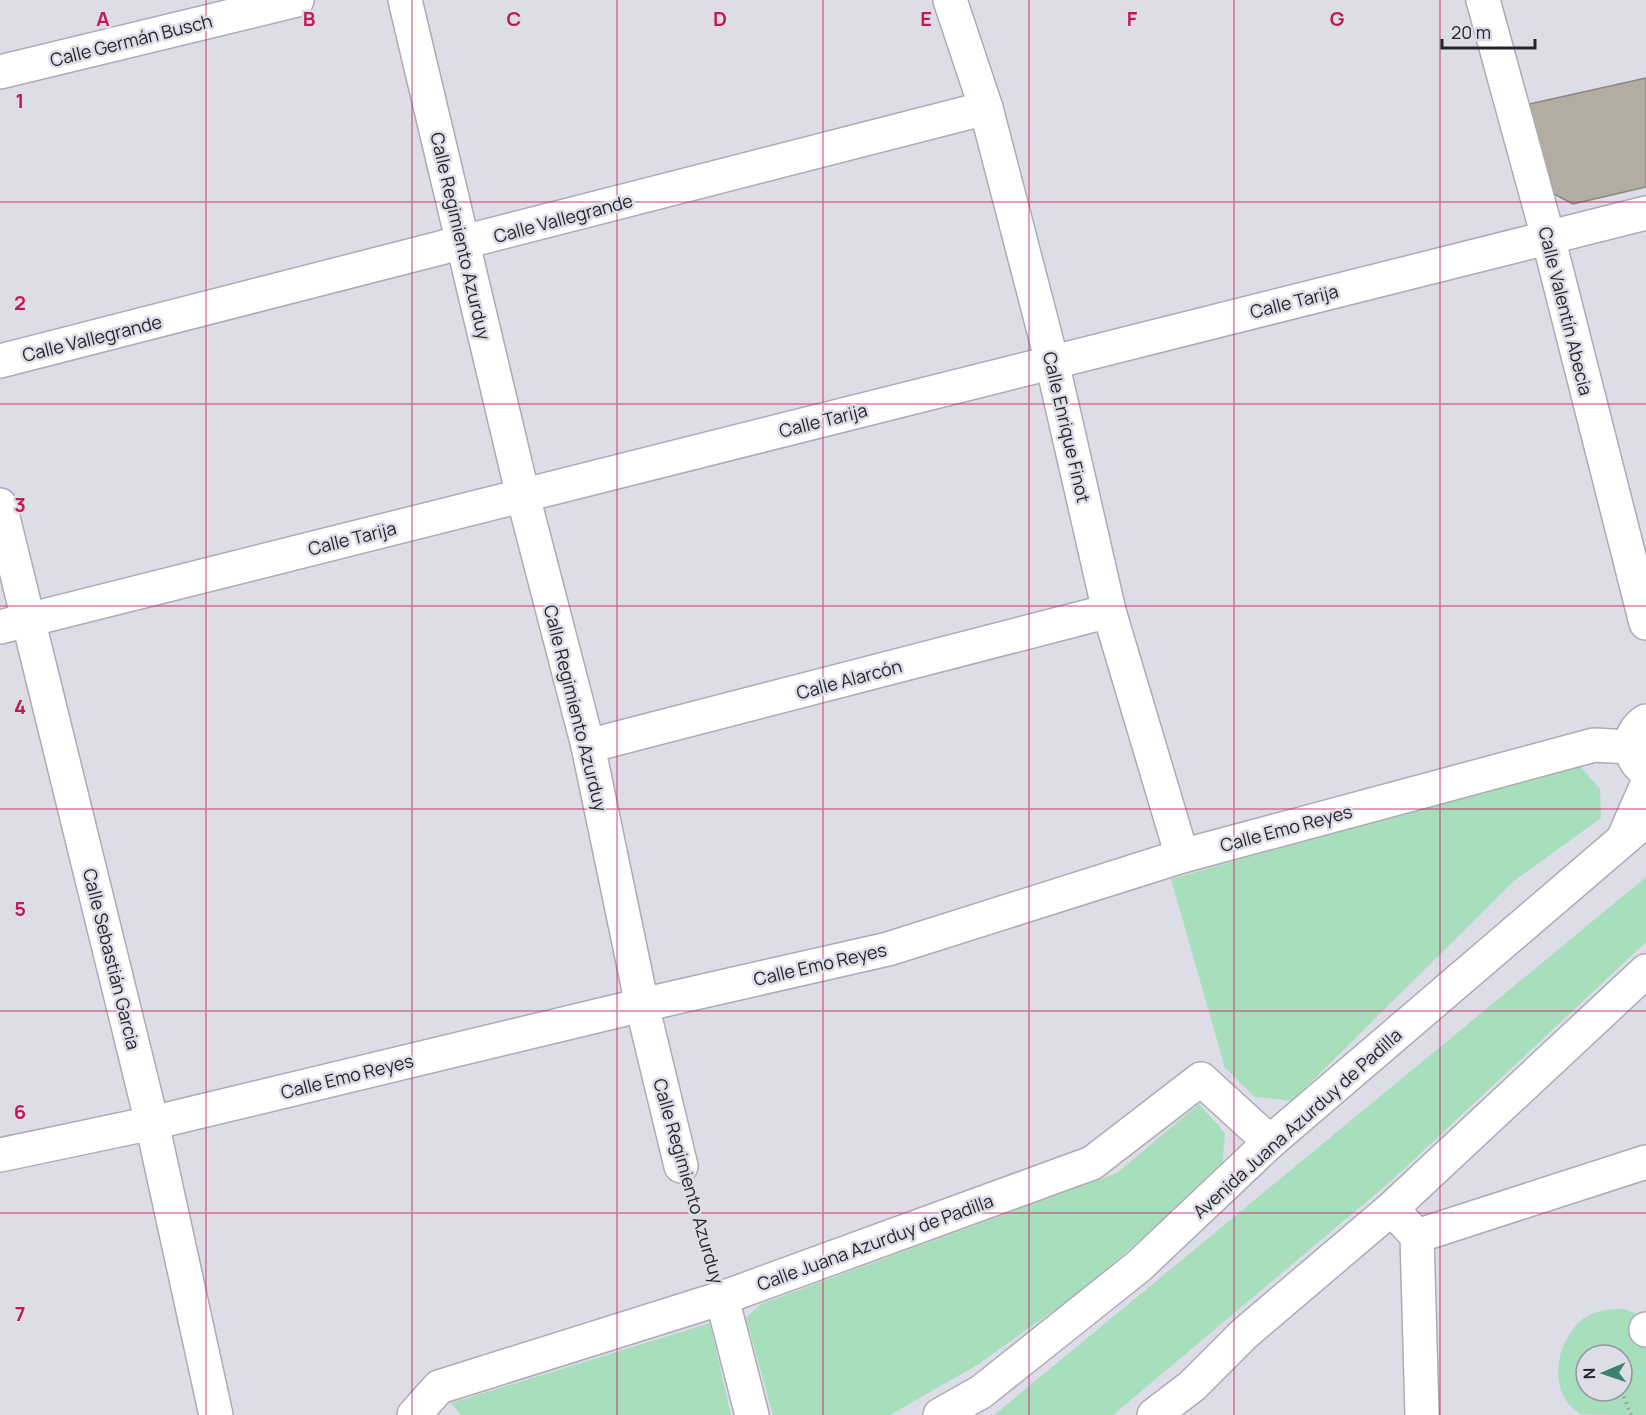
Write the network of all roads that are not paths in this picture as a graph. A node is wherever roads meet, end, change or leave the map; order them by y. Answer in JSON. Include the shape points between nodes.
{"nodes":[{"id":1,"x":297,"y":0,"type":"edge"},
{"id":2,"x":405,"y":0,"type":"edge"},
{"id":3,"x":950,"y":0,"type":"edge"},
{"id":4,"x":1483,"y":0,"type":"edge"},
{"id":5,"x":0,"y":72,"type":"edge"},
{"id":6,"x":986,"y":108,"type":"junction"},
{"id":7,"x":1646,"y":213,"type":"edge"},
{"id":8,"x":1548,"y":237,"type":"junction"},
{"id":9,"x":462,"y":244,"type":"junction"},
{"id":10,"x":0,"y":361,"type":"edge"},
{"id":11,"x":1052,"y":362,"type":"junction"},
{"id":12,"x":523,"y":496,"type":"junction"},
{"id":13,"x":0,"y":505,"type":"edge"},
{"id":14,"x":1109,"y":611,"type":"junction"},
{"id":15,"x":14,"y":623,"type":"edge"},
{"id":16,"x":1646,"y":623,"type":"edge"},
{"id":17,"x":588,"y":746,"type":"junction"},
{"id":18,"x":1641,"y":746,"type":"edge"},
{"id":19,"x":1646,"y":787,"type":"edge"},
{"id":20,"x":1635,"y":828,"type":"edge"},
{"id":21,"x":1182,"y":856,"type":"junction"},
{"id":22,"x":1646,"y":971,"type":"edge"},
{"id":23,"x":642,"y":1005,"type":"junction"},
{"id":24,"x":152,"y":1123,"type":"junction"},
{"id":25,"x":1270,"y":1142,"type":"junction"},
{"id":26,"x":0,"y":1155,"type":"edge"},
{"id":27,"x":1646,"y":1162,"type":"edge"},
{"id":28,"x":681,"y":1166,"type":"road end"},
{"id":29,"x":1391,"y":1209,"type":"junction"},
{"id":30,"x":1417,"y":1236,"type":"junction"},
{"id":31,"x":722,"y":1298,"type":"junction"},
{"id":32,"x":216,"y":1415,"type":"edge"},
{"id":33,"x":414,"y":1415,"type":"edge"},
{"id":34,"x":752,"y":1415,"type":"edge"},
{"id":35,"x":940,"y":1415,"type":"edge"},
{"id":36,"x":1154,"y":1415,"type":"edge"},
{"id":37,"x":1422,"y":1415,"type":"edge"}],
"edges":[{"from":1,"to":5,"type":"street","name":"Calle Germán Busch"},
{"from":2,"to":9,"type":"street","name":"Calle Regimiento Azurduy"},
{"from":3,"to":6,"type":"street","name":"Calle Enrique Finot"},
{"from":4,"to":8,"type":"street","name":"Calle Valentín Abecia"},
{"from":6,"to":9,"type":"street","name":"Calle Vallegrande"},
{"from":6,"to":11,"type":"street","name":"Calle Enrique Finot"},
{"from":7,"to":8,"type":"street","name":"Calle Tarija"},
{"from":8,"to":11,"type":"street","name":"Calle Tarija"},
{"from":8,"to":16,"type":"street","name":"Calle Valentín Abecia"},
{"from":9,"to":10,"type":"street","name":"Calle Vallegrande"},
{"from":9,"to":12,"type":"street","name":"Calle Regimiento Azurduy"},
{"from":11,"to":12,"type":"street","name":"Calle Tarija"},
{"from":11,"to":14,"type":"street","name":"Calle Enrique Finot"},
{"from":12,"to":15,"type":"street","name":"Calle Tarija"},
{"from":12,"to":17,"type":"street","name":"Calle Regimiento Azurduy"},
{"from":13,"to":15,"type":"street","name":"Calle Sebastián Garcia"},
{"from":14,"to":17,"type":"street","name":"Calle Alarcón"},
{"from":14,"to":21,"type":"street","name":"Calle Enrique Finot"},
{"from":15,"to":24,"type":"street","name":"Calle Sebastián Garcia"},
{"from":17,"to":23,"type":"street","name":"Calle Regimiento Azurduy"},
{"from":18,"to":21,"type":"street","name":"Calle Emo Reyes","via":[[1594,745]]},
{"from":19,"to":20,"type":"street"},
{"from":20,"to":25,"type":"street","name":"Avenida Juana Azurduy de Padilla"},
{"from":21,"to":23,"type":"street","name":"Calle Emo Reyes","via":[[888,950]]},
{"from":22,"to":29,"type":"street"},
{"from":23,"to":24,"type":"street","name":"Calle Emo Reyes"},
{"from":23,"to":28,"type":"street","name":"Calle Regimiento Azurduy"},
{"from":24,"to":26,"type":"street","name":"Calle Emo Reyes"},
{"from":24,"to":32,"type":"street","name":"Calle Sebastián Garcia"},
{"from":25,"to":31,"type":"street","name":"Calle Juana Azurduy de Padilla","via":[[1201,1079],[1092,1163]]},
{"from":25,"to":35,"type":"street","name":"Avenida Juana Azurduy de Padilla","via":[[1139,1266],[981,1392]]},
{"from":27,"to":30,"type":"street"},
{"from":29,"to":30,"type":"street"},
{"from":29,"to":36,"type":"street","via":[[1244,1334],[1192,1386]]},
{"from":30,"to":37,"type":"street"},
{"from":31,"to":33,"type":"street","name":"Calle Juana Azurduy de Padilla","via":[[439,1388]]},
{"from":31,"to":34,"type":"street","name":"Calle Regimiento Azurduy"}]}
